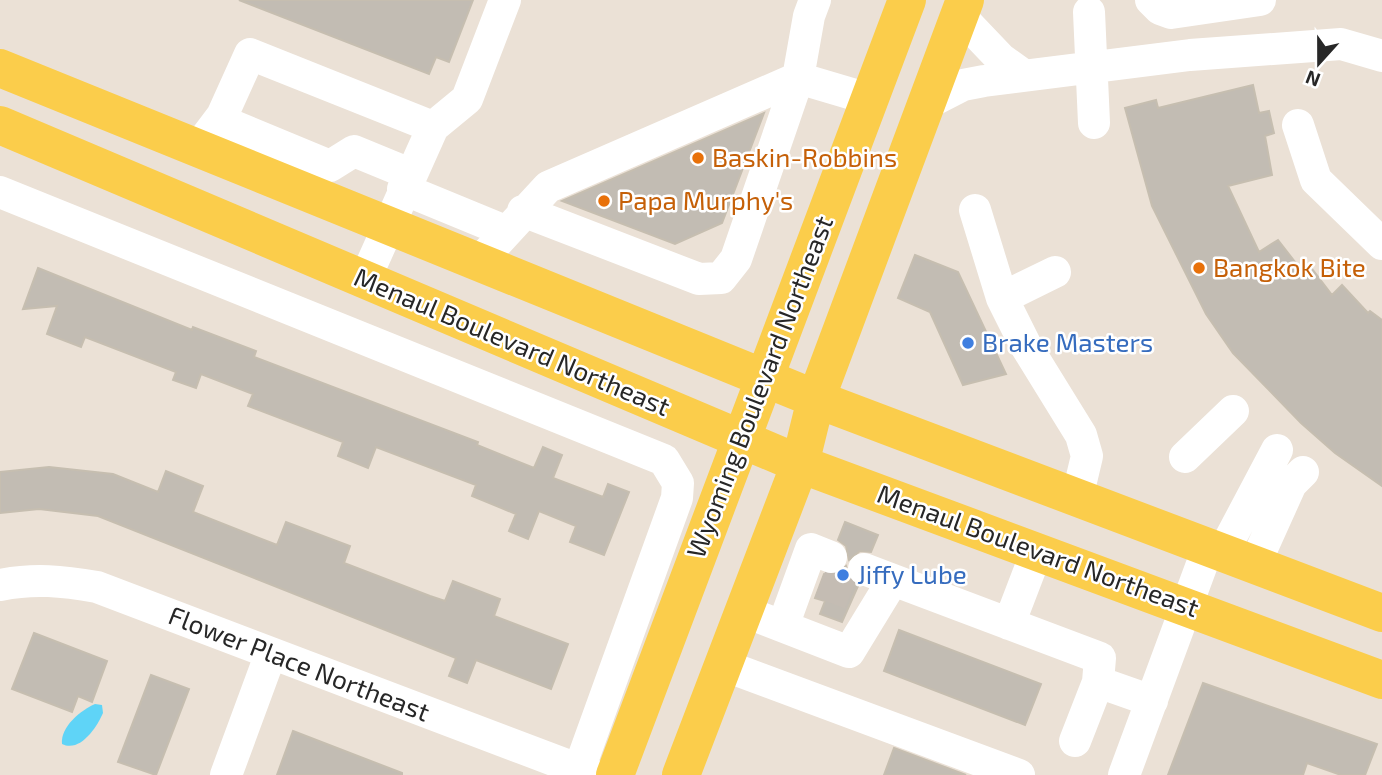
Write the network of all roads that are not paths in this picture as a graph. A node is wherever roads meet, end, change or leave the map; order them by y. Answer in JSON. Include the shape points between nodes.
{"nodes":[{"id":1,"x":505,"y":0,"type":"edge"},
{"id":2,"x":815,"y":0,"type":"edge"},
{"id":3,"x":907,"y":0,"type":"edge"},
{"id":4,"x":1151,"y":0,"type":"edge"},
{"id":5,"x":1260,"y":0,"type":"edge"},
{"id":6,"x":962,"y":8,"type":"edge"},
{"id":7,"x":1088,"y":12,"type":"dead end"},
{"id":8,"x":1382,"y":56,"type":"edge"},
{"id":9,"x":1091,"y":65,"type":"junction"},
{"id":10,"x":0,"y":68,"type":"edge"},
{"id":11,"x":1022,"y":74,"type":"junction"},
{"id":12,"x":798,"y":78,"type":"junction"},
{"id":13,"x":869,"y":99,"type":"junction"},
{"id":14,"x":926,"y":104,"type":"junction"},
{"id":15,"x":1094,"y":123,"type":"dead end"},
{"id":16,"x":0,"y":125,"type":"edge"},
{"id":17,"x":1298,"y":125,"type":"dead end"},
{"id":18,"x":433,"y":127,"type":"junction"},
{"id":19,"x":208,"y":134,"type":"junction"},
{"id":20,"x":407,"y":181,"type":"junction"},
{"id":21,"x":0,"y":192,"type":"edge"},
{"id":22,"x":975,"y":211,"type":"dead end"},
{"id":23,"x":514,"y":221,"type":"junction"},
{"id":24,"x":389,"y":227,"type":"junction"},
{"id":25,"x":1382,"y":244,"type":"edge"},
{"id":26,"x":478,"y":262,"type":"junction"},
{"id":27,"x":1055,"y":272,"type":"dead end"},
{"id":28,"x":365,"y":279,"type":"junction"},
{"id":29,"x":1002,"y":298,"type":"junction"},
{"id":30,"x":765,"y":377,"type":"junction"},
{"id":31,"x":816,"y":399,"type":"junction"},
{"id":32,"x":1233,"y":411,"type":"dead end"},
{"id":33,"x":740,"y":439,"type":"junction"},
{"id":34,"x":1277,"y":450,"type":"dead end"},
{"id":35,"x":1185,"y":457,"type":"dead end"},
{"id":36,"x":800,"y":464,"type":"junction"},
{"id":37,"x":1303,"y":472,"type":"dead end"},
{"id":38,"x":1077,"y":498,"type":"junction"},
{"id":39,"x":1037,"y":551,"type":"junction"},
{"id":40,"x":1228,"y":556,"type":"junction"},
{"id":41,"x":817,"y":569,"type":"dead end"},
{"id":42,"x":0,"y":585,"type":"edge"},
{"id":43,"x":1188,"y":606,"type":"junction"},
{"id":44,"x":743,"y":611,"type":"junction"},
{"id":45,"x":1382,"y":613,"type":"edge"},
{"id":46,"x":1010,"y":624,"type":"junction"},
{"id":47,"x":783,"y":626,"type":"junction"},
{"id":48,"x":271,"y":653,"type":"junction"},
{"id":49,"x":723,"y":665,"type":"junction"},
{"id":50,"x":1382,"y":680,"type":"edge"},
{"id":51,"x":1098,"y":682,"type":"junction"},
{"id":52,"x":1152,"y":701,"type":"junction"},
{"id":53,"x":1075,"y":741,"type":"dead end"},
{"id":54,"x":591,"y":774,"type":"edge"},
{"id":55,"x":226,"y":775,"type":"edge"},
{"id":56,"x":681,"y":775,"type":"edge"},
{"id":57,"x":1018,"y":775,"type":"edge"},
{"id":58,"x":1124,"y":775,"type":"edge"}],
"edges":[{"from":1,"to":18,"type":"street","via":[[467,99]]},
{"from":2,"to":12,"type":"street"},
{"from":3,"to":13,"type":"main road","name":"Wyoming Boulevard Northeast"},
{"from":4,"to":5,"type":"street","via":[[1171,13]]},
{"from":6,"to":11,"type":"street","via":[[1001,59]]},
{"from":6,"to":14,"type":"main road","name":"Wyoming Boulevard Northeast"},
{"from":7,"to":9,"type":"street"},
{"from":8,"to":9,"type":"street","via":[[1341,44]]},
{"from":9,"to":11,"type":"street"},
{"from":9,"to":15,"type":"street"},
{"from":10,"to":19,"type":"main road"},
{"from":11,"to":14,"type":"street","via":[[963,85]]},
{"from":12,"to":13,"type":"street"},
{"from":12,"to":23,"type":"street","via":[[562,179]]},
{"from":12,"to":23,"type":"street","via":[[736,259],[721,278],[699,279]]},
{"from":13,"to":30,"type":"main road","name":"Wyoming Boulevard Northeast"},
{"from":14,"to":31,"type":"main road","name":"Wyoming Boulevard Northeast"},
{"from":16,"to":28,"type":"main road","name":"Menaul Boulevard Northeast"},
{"from":17,"to":25,"type":"street","via":[[1315,180]]},
{"from":18,"to":19,"type":"street","via":[[250,54]]},
{"from":18,"to":20,"type":"street"},
{"from":19,"to":20,"type":"street","via":[[330,166],[354,151]]},
{"from":19,"to":24,"type":"main road"},
{"from":20,"to":23,"type":"street"},
{"from":20,"to":24,"type":"street"},
{"from":21,"to":54,"type":"street","via":[[664,460],[678,483],[677,498]]},
{"from":22,"to":29,"type":"street"},
{"from":23,"to":26,"type":"street"},
{"from":24,"to":26,"type":"main road"},
{"from":24,"to":28,"type":"street"},
{"from":26,"to":30,"type":"main road"},
{"from":27,"to":29,"type":"street"},
{"from":28,"to":33,"type":"main road","name":"Menaul Boulevard Northeast"},
{"from":29,"to":38,"type":"street","via":[[1081,435],[1087,456]]},
{"from":30,"to":31,"type":"main road"},
{"from":30,"to":33,"type":"main road","name":"Wyoming Boulevard Northeast"},
{"from":31,"to":36,"type":"main road","name":"Wyoming Boulevard Northeast"},
{"from":31,"to":38,"type":"main road"},
{"from":32,"to":35,"type":"street"},
{"from":33,"to":36,"type":"main road","name":"Menaul Boulevard Northeast"},
{"from":33,"to":54,"type":"main road","name":"Wyoming Boulevard Northeast"},
{"from":34,"to":40,"type":"street"},
{"from":36,"to":39,"type":"main road","name":"Menaul Boulevard Northeast"},
{"from":36,"to":44,"type":"main road","name":"Wyoming Boulevard Northeast"},
{"from":37,"to":40,"type":"street"},
{"from":38,"to":40,"type":"main road"},
{"from":39,"to":43,"type":"main road","name":"Menaul Boulevard Northeast"},
{"from":39,"to":46,"type":"street"},
{"from":40,"to":43,"type":"street"},
{"from":40,"to":45,"type":"main road"},
{"from":41,"to":47,"type":"street"},
{"from":42,"to":48,"type":"street","name":"Flower Place Northeast","via":[[59,580],[97,587]]},
{"from":43,"to":50,"type":"main road","name":"Menaul Boulevard Northeast"},
{"from":43,"to":52,"type":"street"},
{"from":44,"to":47,"type":"street"},
{"from":44,"to":49,"type":"main road","name":"Wyoming Boulevard Northeast"},
{"from":46,"to":47,"type":"street","via":[[873,587],[849,652]]},
{"from":46,"to":51,"type":"street","via":[[1100,658]]},
{"from":48,"to":54,"type":"street","name":"Flower Place Northeast"},
{"from":48,"to":55,"type":"street"},
{"from":49,"to":56,"type":"main road","name":"Wyoming Boulevard Northeast"},
{"from":49,"to":57,"type":"street"},
{"from":51,"to":52,"type":"street"},
{"from":51,"to":53,"type":"street"},
{"from":52,"to":58,"type":"street"}]}
